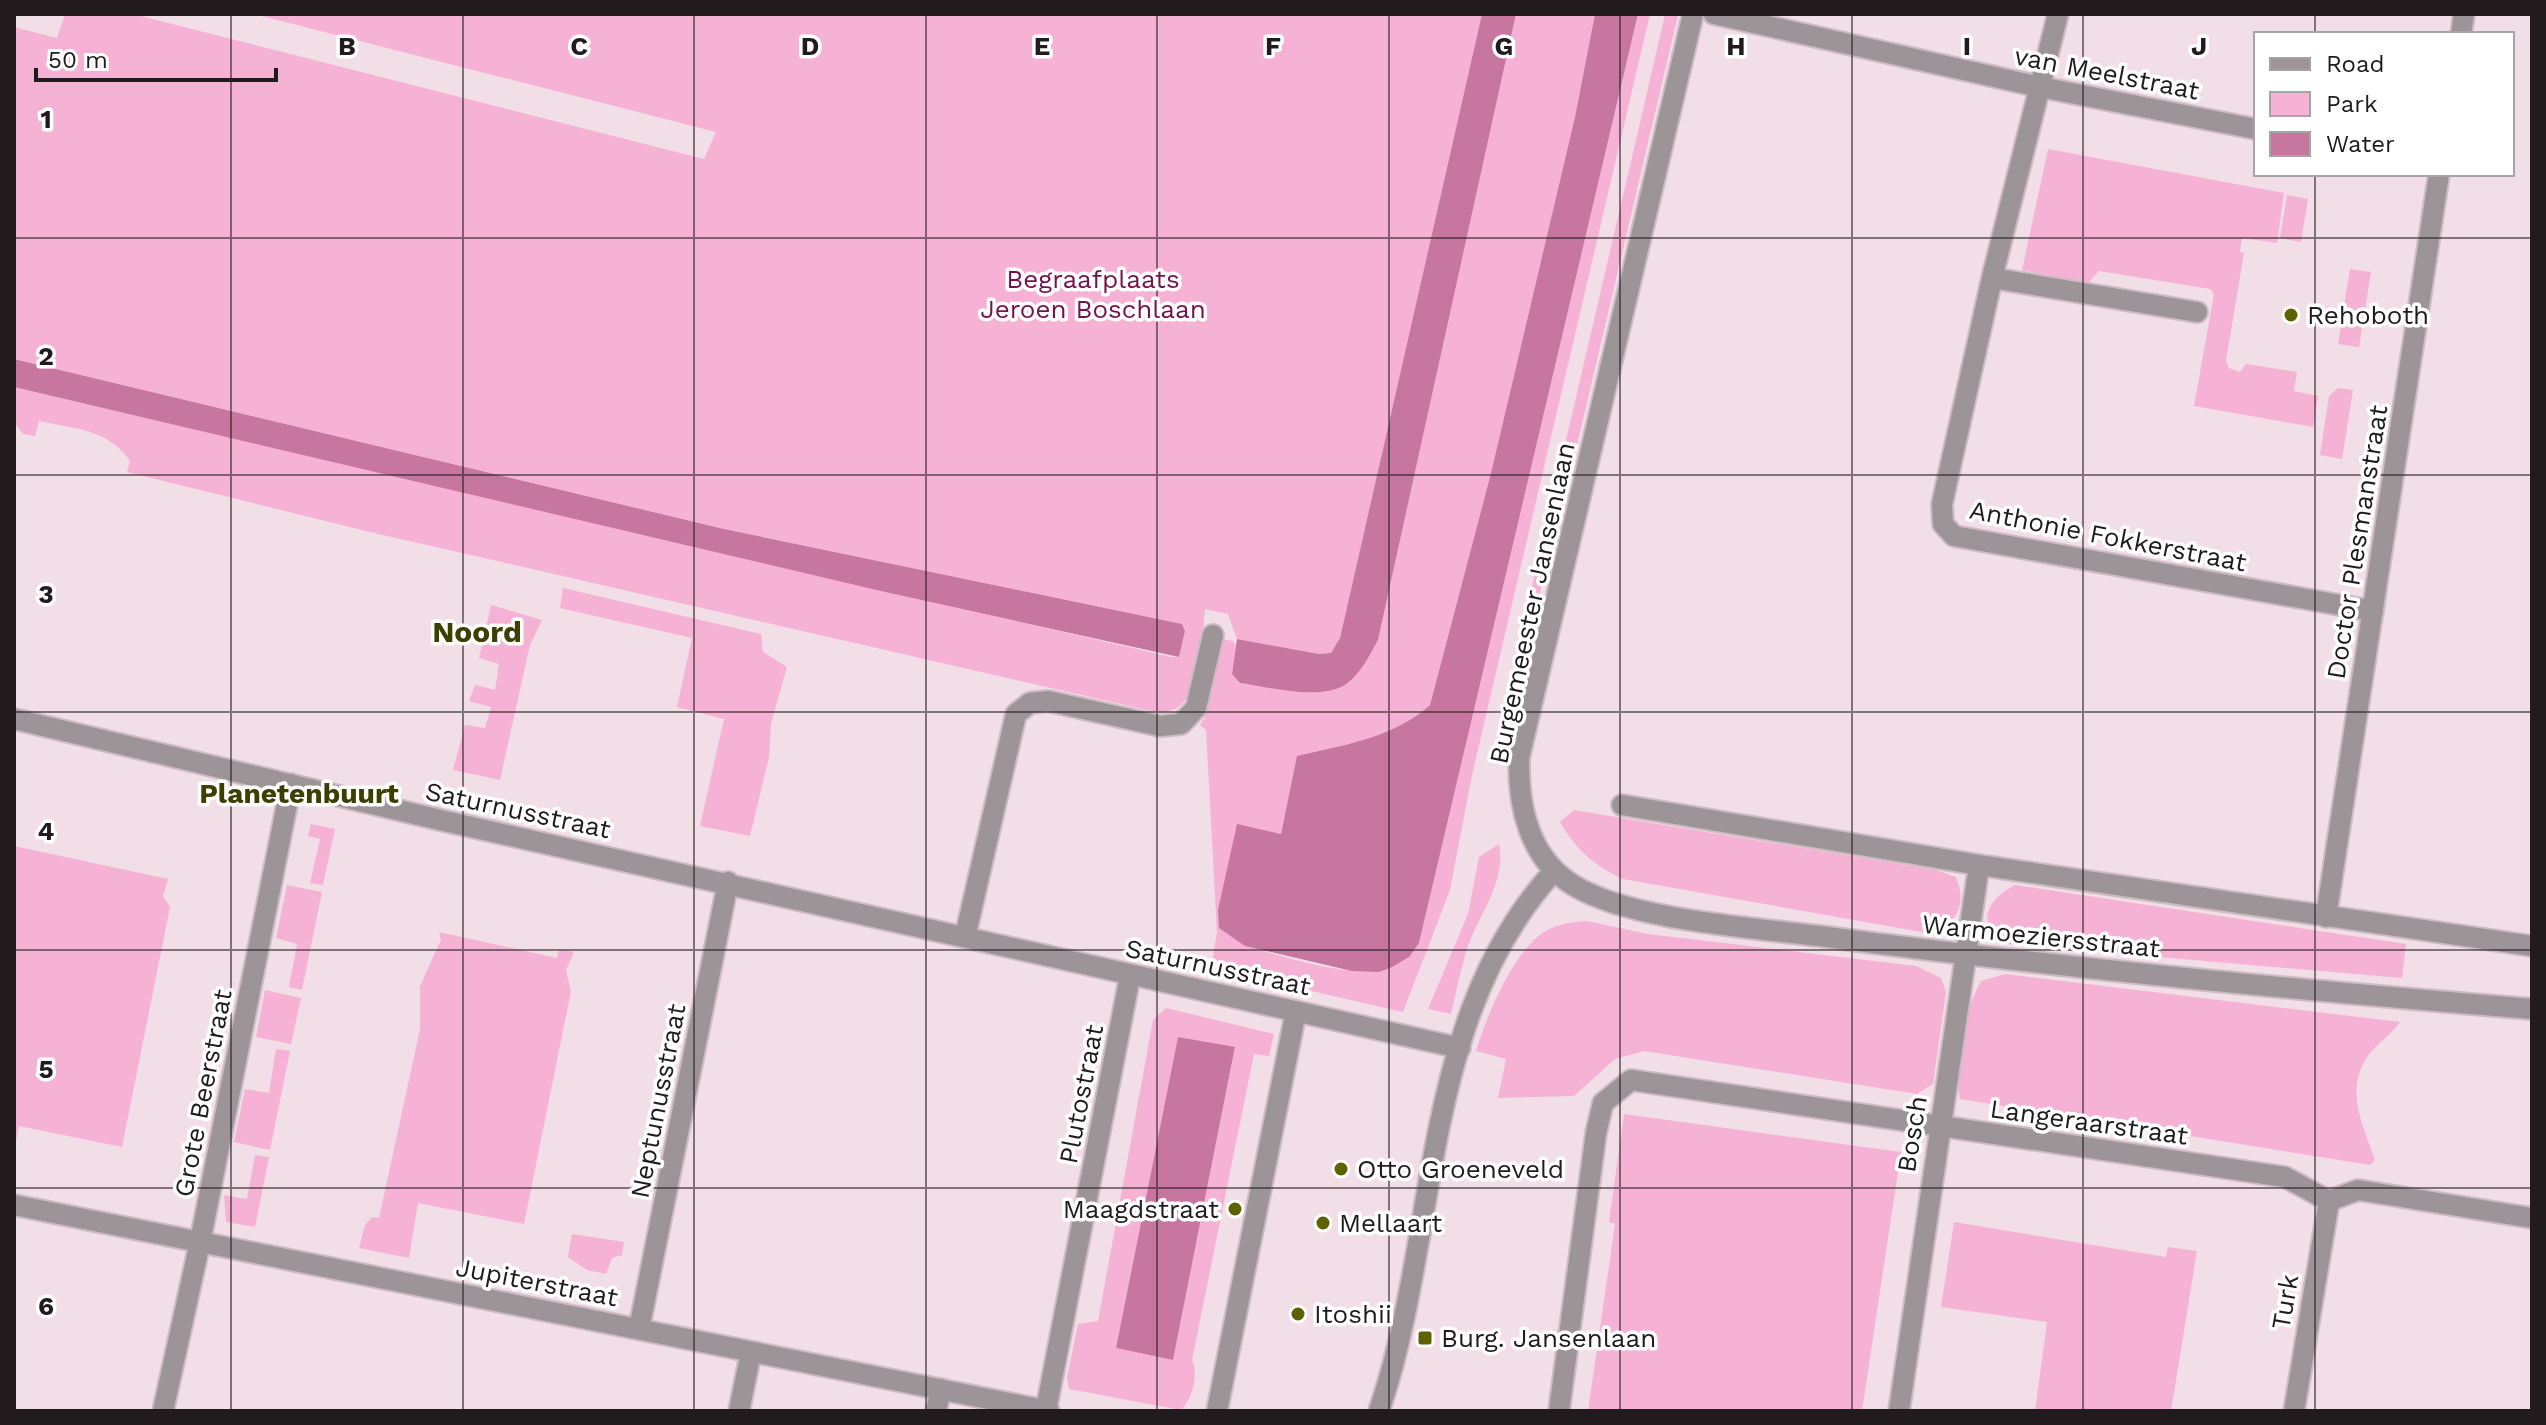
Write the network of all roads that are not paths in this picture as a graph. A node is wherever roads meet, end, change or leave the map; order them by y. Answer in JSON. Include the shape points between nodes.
{"nodes":[{"id":1,"x":1693,"y":14,"type":"edge"},
{"id":2,"x":1714,"y":14,"type":"edge"},
{"id":3,"x":2058,"y":14,"type":"edge"},
{"id":4,"x":2040,"y":87,"type":"junction"},
{"id":5,"x":2254,"y":129,"type":"edge"},
{"id":6,"x":2439,"y":176,"type":"edge"},
{"id":7,"x":1992,"y":278,"type":"junction"},
{"id":8,"x":2197,"y":312,"type":"dead end"},
{"id":9,"x":2373,"y":611,"type":"junction"},
{"id":10,"x":1213,"y":635,"type":"dead end"},
{"id":11,"x":14,"y":719,"type":"edge"},
{"id":12,"x":291,"y":784,"type":"junction"},
{"id":13,"x":1622,"y":805,"type":"dead end"},
{"id":14,"x":1979,"y":865,"type":"junction"},
{"id":15,"x":1554,"y":871,"type":"junction"},
{"id":16,"x":728,"y":882,"type":"junction"},
{"id":17,"x":2326,"y":917,"type":"junction"},
{"id":18,"x":965,"y":937,"type":"junction"},
{"id":19,"x":2532,"y":946,"type":"edge"},
{"id":20,"x":1966,"y":956,"type":"junction"},
{"id":21,"x":1130,"y":976,"type":"junction"},
{"id":22,"x":2532,"y":1009,"type":"edge"},
{"id":23,"x":1296,"y":1011,"type":"junction"},
{"id":24,"x":1460,"y":1048,"type":"junction"},
{"id":25,"x":1940,"y":1126,"type":"junction"},
{"id":26,"x":2329,"y":1201,"type":"junction"},
{"id":27,"x":14,"y":1205,"type":"edge"},
{"id":28,"x":2532,"y":1218,"type":"edge"},
{"id":29,"x":200,"y":1242,"type":"junction"},
{"id":30,"x":639,"y":1329,"type":"junction"},
{"id":31,"x":751,"y":1352,"type":"junction"},
{"id":32,"x":941,"y":1389,"type":"junction"},
{"id":33,"x":163,"y":1411,"type":"edge"},
{"id":34,"x":739,"y":1411,"type":"edge"},
{"id":35,"x":936,"y":1411,"type":"edge"},
{"id":36,"x":1048,"y":1411,"type":"edge"},
{"id":37,"x":1217,"y":1411,"type":"edge"},
{"id":38,"x":1379,"y":1411,"type":"edge"},
{"id":39,"x":1559,"y":1411,"type":"edge"},
{"id":40,"x":1899,"y":1411,"type":"edge"},
{"id":41,"x":2294,"y":1411,"type":"edge"}],
"edges":[{"from":1,"to":15,"type":"street","name":"Burgemeester Jansenlaan","via":[[1519,758],[1527,823]]},
{"from":2,"to":4,"type":"street","name":"van Meelstraat"},
{"from":3,"to":4,"type":"street","name":"Anthonie Fokkerstraat"},
{"from":4,"to":5,"type":"street","name":"van Meelstraat"},
{"from":4,"to":7,"type":"street","name":"Anthonie Fokkerstraat"},
{"from":6,"to":9,"type":"street","name":"Doctor Plesmanstraat"},
{"from":7,"to":8,"type":"street"},
{"from":7,"to":9,"type":"street","name":"Anthonie Fokkerstraat","via":[[1942,504],[1943,524],[1954,536]]},
{"from":9,"to":17,"type":"street","name":"Doctor Plesmanstraat"},
{"from":10,"to":18,"type":"street","via":[[1196,708],[1181,724],[1160,726],[1048,701],[1030,703],[1016,714]]},
{"from":11,"to":12,"type":"street","name":"Saturnusstraat"},
{"from":12,"to":16,"type":"street","name":"Saturnusstraat"},
{"from":12,"to":29,"type":"street","name":"Grote Beerstraat"},
{"from":13,"to":14,"type":"street"},
{"from":14,"to":17,"type":"street"},
{"from":14,"to":20,"type":"street","name":"Bosch"},
{"from":15,"to":20,"type":"street","name":"Warmoeziersstraat","via":[[1595,896],[1676,918]]},
{"from":15,"to":24,"type":"street","via":[[1505,934],[1473,1002]]},
{"from":16,"to":18,"type":"street","name":"Saturnusstraat"},
{"from":16,"to":30,"type":"street","name":"Neptunusstraat"},
{"from":17,"to":19,"type":"street"},
{"from":18,"to":21,"type":"street","name":"Saturnusstraat"},
{"from":20,"to":22,"type":"street","name":"Warmoeziersstraat"},
{"from":20,"to":25,"type":"street","name":"Bosch"},
{"from":21,"to":23,"type":"street","name":"Saturnusstraat"},
{"from":21,"to":36,"type":"street","name":"Plutostraat"},
{"from":23,"to":24,"type":"street","name":"Saturnusstraat"},
{"from":23,"to":37,"type":"street"},
{"from":24,"to":38,"type":"street","via":[[1393,1367]]},
{"from":25,"to":26,"type":"street","name":"Langeraarstraat","via":[[2285,1177]]},
{"from":25,"to":39,"type":"street","name":"Langeraarstraat","via":[[1631,1080],[1603,1103],[1596,1133]]},
{"from":25,"to":40,"type":"street","name":"Bosch"},
{"from":26,"to":28,"type":"street","via":[[2358,1190]]},
{"from":26,"to":41,"type":"street","name":"Turk"},
{"from":27,"to":29,"type":"street","name":"Jupiterstraat"},
{"from":29,"to":30,"type":"street","name":"Jupiterstraat"},
{"from":29,"to":33,"type":"street","name":"Grote Beerstraat"},
{"from":30,"to":31,"type":"street","name":"Jupiterstraat"},
{"from":31,"to":32,"type":"street","name":"Jupiterstraat"},
{"from":31,"to":34,"type":"street"},
{"from":32,"to":35,"type":"street"},
{"from":32,"to":36,"type":"street","name":"Jupiterstraat"}]}
